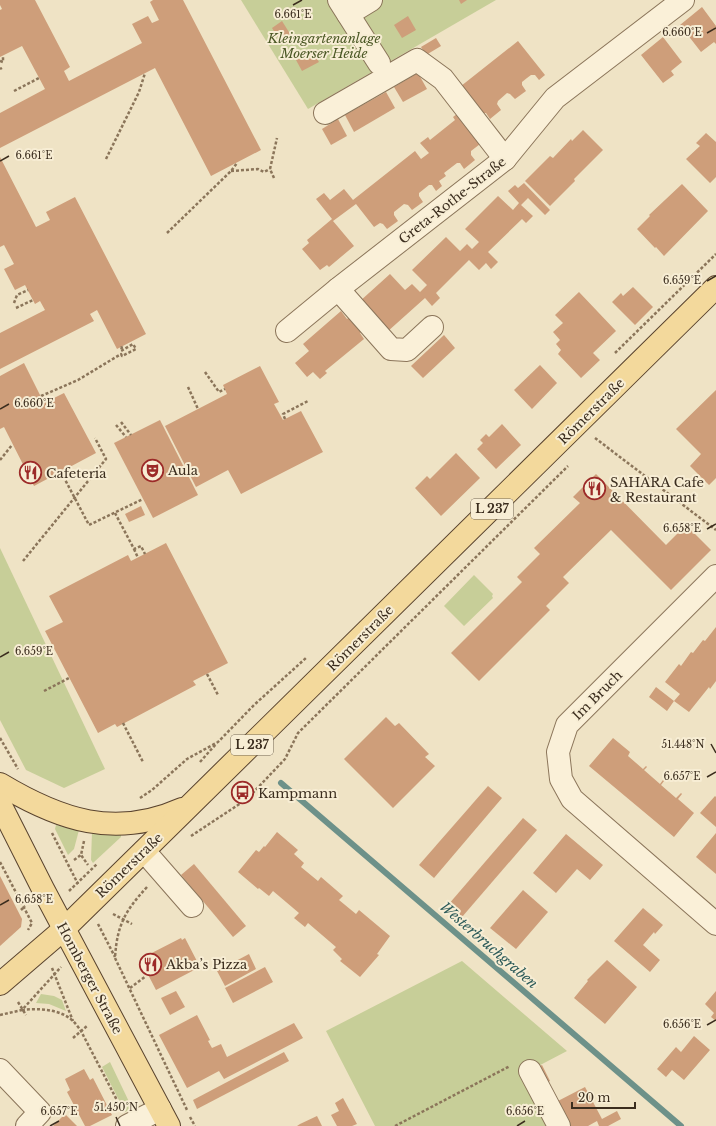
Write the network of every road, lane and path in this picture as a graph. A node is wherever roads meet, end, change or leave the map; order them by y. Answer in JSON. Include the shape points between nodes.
{"nodes":[{"id":1,"x":371,"y":0,"type":"edge"},
{"id":2,"x":683,"y":0,"type":"edge"},
{"id":3,"x":344,"y":7,"type":"edge"},
{"id":4,"x":3,"y":56,"type":"dead end"},
{"id":5,"x":0,"y":61,"type":"edge"},
{"id":6,"x":378,"y":63,"type":"dead end"},
{"id":7,"x":145,"y":73,"type":"dead end"},
{"id":8,"x":39,"y":78,"type":"dead end"},
{"id":9,"x":14,"y":91,"type":"dead end"},
{"id":10,"x":325,"y":113,"type":"dead end"},
{"id":11,"x":277,"y":138,"type":"dead end"},
{"id":12,"x":106,"y":159,"type":"dead end"},
{"id":13,"x":505,"y":159,"type":"junction"},
{"id":14,"x":237,"y":163,"type":"dead end"},
{"id":15,"x":270,"y":169,"type":"junction"},
{"id":16,"x":231,"y":171,"type":"junction"},
{"id":17,"x":274,"y":178,"type":"dead end"},
{"id":18,"x":167,"y":233,"type":"dead end"},
{"id":19,"x":716,"y":254,"type":"edge"},
{"id":20,"x":716,"y":287,"type":"edge"},
{"id":21,"x":338,"y":289,"type":"junction"},
{"id":22,"x":28,"y":290,"type":"dead end"},
{"id":23,"x":33,"y":300,"type":"dead end"},
{"id":24,"x":14,"y":303,"type":"dead end"},
{"id":25,"x":16,"y":308,"type":"dead end"},
{"id":26,"x":432,"y":327,"type":"dead end"},
{"id":27,"x":286,"y":331,"type":"dead end"},
{"id":28,"x":122,"y":346,"type":"dead end"},
{"id":29,"x":611,"y":357,"type":"dead end"},
{"id":30,"x":205,"y":372,"type":"dead end"},
{"id":31,"x":188,"y":387,"type":"dead end"},
{"id":32,"x":225,"y":389,"type":"dead end"},
{"id":33,"x":41,"y":396,"type":"dead end"},
{"id":34,"x":308,"y":401,"type":"dead end"},
{"id":35,"x":198,"y":409,"type":"dead end"},
{"id":36,"x":285,"y":419,"type":"dead end"},
{"id":37,"x":120,"y":422,"type":"dead end"},
{"id":38,"x":116,"y":425,"type":"dead end"},
{"id":39,"x":601,"y":433,"type":"dead end"},
{"id":40,"x":131,"y":435,"type":"dead end"},
{"id":41,"x":126,"y":437,"type":"dead end"},
{"id":42,"x":95,"y":438,"type":"dead end"},
{"id":43,"x":12,"y":445,"type":"dead end"},
{"id":44,"x":0,"y":460,"type":"edge"},
{"id":45,"x":573,"y":461,"type":"dead end"},
{"id":46,"x":61,"y":472,"type":"dead end"},
{"id":47,"x":74,"y":498,"type":"junction"},
{"id":48,"x":143,"y":499,"type":"dead end"},
{"id":49,"x":114,"y":513,"type":"junction"},
{"id":50,"x":716,"y":530,"type":"edge"},
{"id":51,"x":134,"y":549,"type":"junction"},
{"id":52,"x":145,"y":554,"type":"dead end"},
{"id":53,"x":138,"y":558,"type":"dead end"},
{"id":54,"x":22,"y":561,"type":"dead end"},
{"id":55,"x":716,"y":576,"type":"edge"},
{"id":56,"x":308,"y":656,"type":"dead end"},
{"id":57,"x":207,"y":674,"type":"dead end"},
{"id":58,"x":69,"y":678,"type":"dead end"},
{"id":59,"x":44,"y":691,"type":"dead end"},
{"id":60,"x":218,"y":694,"type":"dead end"},
{"id":61,"x":123,"y":723,"type":"dead end"},
{"id":62,"x":0,"y":738,"type":"edge"},
{"id":63,"x":143,"y":762,"type":"dead end"},
{"id":64,"x":22,"y":775,"type":"dead end"},
{"id":65,"x":0,"y":784,"type":"edge"},
{"id":66,"x":139,"y":799,"type":"dead end"},
{"id":67,"x":38,"y":805,"type":"junction"},
{"id":68,"x":191,"y":805,"type":"junction"},
{"id":69,"x":1,"y":807,"type":"edge"},
{"id":70,"x":190,"y":838,"type":"dead end"},
{"id":71,"x":150,"y":858,"type":"junction"},
{"id":72,"x":74,"y":860,"type":"dead end"},
{"id":73,"x":0,"y":862,"type":"edge"},
{"id":74,"x":88,"y":865,"type":"dead end"},
{"id":75,"x":88,"y":905,"type":"junction"},
{"id":76,"x":192,"y":906,"type":"dead end"},
{"id":77,"x":24,"y":907,"type":"junction"},
{"id":78,"x":21,"y":910,"type":"dead end"},
{"id":79,"x":113,"y":914,"type":"dead end"},
{"id":80,"x":123,"y":919,"type":"junction"},
{"id":81,"x":32,"y":923,"type":"junction"},
{"id":82,"x":132,"y":924,"type":"dead end"},
{"id":83,"x":716,"y":924,"type":"edge"},
{"id":84,"x":64,"y":929,"type":"junction"},
{"id":85,"x":23,"y":935,"type":"dead end"},
{"id":86,"x":43,"y":947,"type":"junction"},
{"id":87,"x":115,"y":958,"type":"junction"},
{"id":88,"x":146,"y":976,"type":"dead end"},
{"id":89,"x":0,"y":984,"type":"edge"},
{"id":90,"x":130,"y":988,"type":"junction"},
{"id":91,"x":18,"y":1002,"type":"dead end"},
{"id":92,"x":22,"y":1010,"type":"junction"},
{"id":93,"x":26,"y":1015,"type":"dead end"},
{"id":94,"x":73,"y":1021,"type":"junction"},
{"id":95,"x":87,"y":1026,"type":"dead end"},
{"id":96,"x":81,"y":1031,"type":"junction"},
{"id":97,"x":73,"y":1038,"type":"dead end"},
{"id":98,"x":521,"y":1068,"type":"joint"},
{"id":99,"x":0,"y":1070,"type":"edge"},
{"id":100,"x":164,"y":1117,"type":"edge"},
{"id":101,"x":128,"y":1125,"type":"edge"},
{"id":102,"x":27,"y":1126,"type":"edge"},
{"id":103,"x":194,"y":1126,"type":"edge"},
{"id":104,"x":395,"y":1126,"type":"edge"},
{"id":105,"x":559,"y":1126,"type":"edge"}],
"edges":[{"from":1,"to":3,"type":"street"},
{"from":2,"to":13,"type":"street","name":"Greta-Rothe-Straße","via":[[555,98]]},
{"from":3,"to":6,"type":"street"},
{"from":4,"to":5,"type":"path","via":[[3,62]]},
{"from":7,"to":12,"type":"path"},
{"from":8,"to":9,"type":"path"},
{"from":10,"to":13,"type":"street","via":[[417,60],[443,80]]},
{"from":11,"to":15,"type":"path"},
{"from":13,"to":21,"type":"street","name":"Greta-Rothe-Straße"},
{"from":14,"to":16,"type":"path"},
{"from":15,"to":16,"type":"path","via":[[264,172],[258,169]]},
{"from":15,"to":17,"type":"path"},
{"from":16,"to":18,"type":"path"},
{"from":19,"to":29,"type":"path"},
{"from":20,"to":68,"type":"main road","name":"Römerstraße","number":"L 237"},
{"from":21,"to":26,"type":"street","via":[[391,349],[407,350]]},
{"from":21,"to":27,"type":"street","name":"Greta-Rothe-Straße"},
{"from":22,"to":24,"type":"path","via":[[16,295]]},
{"from":23,"to":25,"type":"path"},
{"from":28,"to":33,"type":"path","via":[[121,351],[133,344],[136,349],[122,356],[120,354],[78,380]]},
{"from":30,"to":32,"type":"path","via":[[219,392]]},
{"from":31,"to":35,"type":"path"},
{"from":34,"to":36,"type":"path","via":[[283,414]]},
{"from":37,"to":40,"type":"path"},
{"from":38,"to":41,"type":"path"},
{"from":39,"to":50,"type":"path","via":[[596,438]]},
{"from":42,"to":47,"type":"path","via":[[106,459]]},
{"from":43,"to":44,"type":"path"},
{"from":45,"to":70,"type":"path","via":[[298,733],[285,759],[247,798]]},
{"from":46,"to":47,"type":"path"},
{"from":47,"to":49,"type":"path","via":[[90,525]]},
{"from":47,"to":54,"type":"path"},
{"from":48,"to":49,"type":"path"},
{"from":49,"to":51,"type":"path"},
{"from":51,"to":52,"type":"path","via":[[141,546]]},
{"from":51,"to":53,"type":"path"},
{"from":55,"to":83,"type":"street","name":"Im Bruch","via":[[567,725],[558,752],[561,779],[572,799]]},
{"from":56,"to":66,"type":"path","via":[[218,742],[187,759]]},
{"from":57,"to":60,"type":"path"},
{"from":58,"to":59,"type":"path"},
{"from":61,"to":63,"type":"path"},
{"from":62,"to":64,"type":"path"},
{"from":65,"to":67,"type":"main road"},
{"from":67,"to":68,"type":"main road","via":[[50,811],[100,824],[128,824],[165,817]]},
{"from":67,"to":75,"type":"path"},
{"from":68,"to":71,"type":"main road","name":"Römerstraße","number":"L 237"},
{"from":69,"to":84,"type":"main road","name":"Homberger Straße"},
{"from":71,"to":75,"type":"main road","name":"Römerstraße","number":"L 237"},
{"from":71,"to":76,"type":"street"},
{"from":71,"to":80,"type":"path","via":[[151,883],[132,902]]},
{"from":72,"to":74,"type":"path","via":[[81,854]]},
{"from":73,"to":77,"type":"path"},
{"from":75,"to":84,"type":"main road","name":"Römerstraße","number":"L 237"},
{"from":75,"to":87,"type":"path"},
{"from":77,"to":78,"type":"path"},
{"from":77,"to":81,"type":"path"},
{"from":79,"to":80,"type":"path"},
{"from":80,"to":82,"type":"path"},
{"from":80,"to":87,"type":"path","via":[[118,930]]},
{"from":81,"to":85,"type":"path"},
{"from":81,"to":86,"type":"path"},
{"from":84,"to":86,"type":"main road","name":"Römerstraße","number":"L 237"},
{"from":84,"to":100,"type":"main road","name":"Homberger Straße"},
{"from":86,"to":89,"type":"main road","name":"Römerstraße","number":"L 237"},
{"from":86,"to":94,"type":"path"},
{"from":87,"to":90,"type":"path"},
{"from":88,"to":90,"type":"path"},
{"from":90,"to":103,"type":"path"},
{"from":91,"to":92,"type":"path"},
{"from":92,"to":93,"type":"path"},
{"from":92,"to":94,"type":"path","via":[[47,1010],[62,1014]]},
{"from":94,"to":96,"type":"path"},
{"from":95,"to":96,"type":"path"},
{"from":96,"to":97,"type":"path"},
{"from":96,"to":101,"type":"path"},
{"from":98,"to":104,"type":"path"},
{"from":98,"to":105,"type":"street"},
{"from":99,"to":102,"type":"street","via":[[40,1112]]},
{"from":100,"to":101,"type":"street"}]}
